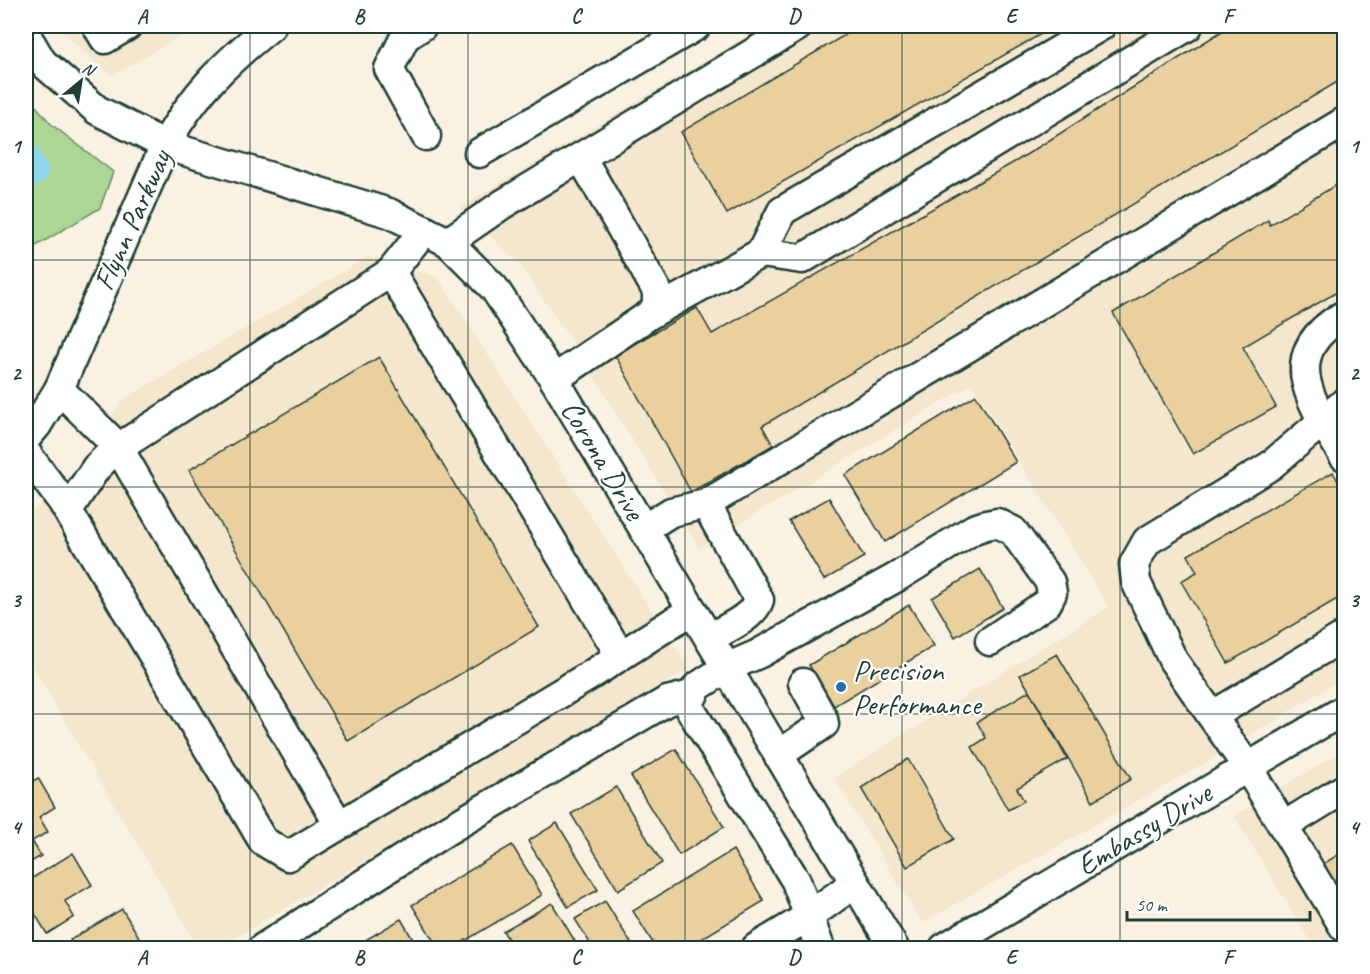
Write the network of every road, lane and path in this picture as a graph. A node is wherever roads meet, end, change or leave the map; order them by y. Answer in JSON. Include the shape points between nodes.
{"nodes":[{"id":1,"x":97,"y":26,"type":"edge"},
{"id":2,"x":128,"y":26,"type":"edge"},
{"id":3,"x":271,"y":26,"type":"edge"},
{"id":4,"x":422,"y":26,"type":"edge"},
{"id":5,"x":696,"y":26,"type":"edge"},
{"id":6,"x":798,"y":26,"type":"edge"},
{"id":7,"x":1101,"y":26,"type":"edge"},
{"id":8,"x":1188,"y":26,"type":"edge"},
{"id":9,"x":26,"y":35,"type":"edge"},
{"id":10,"x":1344,"y":122,"type":"edge"},
{"id":11,"x":426,"y":136,"type":"dead end"},
{"id":12,"x":165,"y":145,"type":"junction"},
{"id":13,"x":479,"y":153,"type":"dead end"},
{"id":14,"x":580,"y":157,"type":"junction"},
{"id":15,"x":436,"y":236,"type":"junction"},
{"id":16,"x":761,"y":254,"type":"junction"},
{"id":17,"x":391,"y":272,"type":"junction"},
{"id":18,"x":652,"y":313,"type":"junction"},
{"id":19,"x":1344,"y":315,"type":"edge"},
{"id":20,"x":554,"y":379,"type":"junction"},
{"id":21,"x":59,"y":389,"type":"junction"},
{"id":22,"x":1344,"y":403,"type":"edge"},
{"id":23,"x":1323,"y":421,"type":"junction"},
{"id":24,"x":26,"y":438,"type":"edge"},
{"id":25,"x":118,"y":447,"type":"junction"},
{"id":26,"x":26,"y":453,"type":"edge"},
{"id":27,"x":1344,"y":456,"type":"edge"},
{"id":28,"x":706,"y":504,"type":"junction"},
{"id":29,"x":68,"y":510,"type":"junction"},
{"id":30,"x":644,"y":529,"type":"junction"},
{"id":31,"x":692,"y":610,"type":"junction"},
{"id":32,"x":1344,"y":636,"type":"edge"},
{"id":33,"x":709,"y":638,"type":"junction"},
{"id":34,"x":990,"y":641,"type":"dead end"},
{"id":35,"x":620,"y":655,"type":"junction"},
{"id":36,"x":726,"y":668,"type":"junction"},
{"id":37,"x":803,"y":683,"type":"dead end"},
{"id":38,"x":691,"y":695,"type":"junction"},
{"id":39,"x":1344,"y":710,"type":"edge"},
{"id":40,"x":1212,"y":716,"type":"junction"},
{"id":41,"x":778,"y":755,"type":"junction"},
{"id":42,"x":1248,"y":768,"type":"junction"},
{"id":43,"x":1344,"y":789,"type":"edge"},
{"id":44,"x":339,"y":825,"type":"junction"},
{"id":45,"x":1284,"y":826,"type":"junction"},
{"id":46,"x":855,"y":883,"type":"junction"},
{"id":47,"x":809,"y":916,"type":"junction"},
{"id":48,"x":1344,"y":927,"type":"edge"},
{"id":49,"x":263,"y":948,"type":"edge"},
{"id":50,"x":756,"y":948,"type":"edge"},
{"id":51,"x":820,"y":948,"type":"edge"},
{"id":52,"x":894,"y":948,"type":"edge"},
{"id":53,"x":944,"y":948,"type":"edge"}],
"edges":[{"from":1,"to":2,"type":"street","via":[[105,39]]},
{"from":3,"to":12,"type":"street","name":"Flynn Parkway","via":[[201,88]]},
{"from":4,"to":11,"type":"street","via":[[405,37],[390,69]]},
{"from":5,"to":13,"type":"street"},
{"from":6,"to":14,"type":"street"},
{"from":7,"to":16,"type":"street","via":[[782,211]]},
{"from":8,"to":16,"type":"street","via":[[802,259]]},
{"from":9,"to":12,"type":"street","name":"Corona Drive","via":[[42,62],[97,110]]},
{"from":10,"to":28,"type":"street"},
{"from":12,"to":15,"type":"street","name":"Corona Drive","via":[[388,213]]},
{"from":12,"to":21,"type":"street","name":"Flynn Parkway"},
{"from":14,"to":15,"type":"street","via":[[503,204]]},
{"from":14,"to":18,"type":"street","via":[[657,291],[657,305]]},
{"from":15,"to":17,"type":"street"},
{"from":15,"to":20,"type":"street","name":"Corona Drive","via":[[494,288]]},
{"from":16,"to":18,"type":"street"},
{"from":17,"to":25,"type":"street"},
{"from":17,"to":35,"type":"street"},
{"from":18,"to":20,"type":"street"},
{"from":19,"to":23,"type":"street","via":[[1326,325],[1311,342],[1305,358],[1305,376]]},
{"from":20,"to":30,"type":"street","name":"Corona Drive"},
{"from":21,"to":24,"type":"street","name":"Flynn Parkway"},
{"from":21,"to":25,"type":"street"},
{"from":22,"to":23,"type":"street"},
{"from":23,"to":27,"type":"street"},
{"from":23,"to":40,"type":"street","via":[[1270,465],[1147,541],[1134,564],[1136,582],[1173,660]]},
{"from":25,"to":29,"type":"street","via":[[96,468]]},
{"from":25,"to":44,"type":"street"},
{"from":26,"to":29,"type":"street"},
{"from":28,"to":30,"type":"street","via":[[671,512]]},
{"from":28,"to":33,"type":"street","via":[[759,600],[757,607],[740,620]]},
{"from":29,"to":44,"type":"street","via":[[263,841],[288,856]]},
{"from":30,"to":31,"type":"street","name":"Corona Drive"},
{"from":31,"to":33,"type":"street","name":"Corona Drive"},
{"from":31,"to":35,"type":"street"},
{"from":32,"to":40,"type":"street"},
{"from":33,"to":36,"type":"street","name":"Corona Drive"},
{"from":34,"to":36,"type":"street","via":[[1047,603],[1052,594],[1050,582],[1013,531],[997,523],[974,529],[897,577]]},
{"from":35,"to":44,"type":"street"},
{"from":36,"to":38,"type":"street"},
{"from":36,"to":41,"type":"street","name":"Corona Drive"},
{"from":37,"to":41,"type":"street","via":[[824,724]]},
{"from":38,"to":47,"type":"street","via":[[692,712],[796,881]]},
{"from":38,"to":49,"type":"street","via":[[667,701],[446,831]]},
{"from":39,"to":42,"type":"street","name":"Embassy Drive"},
{"from":40,"to":42,"type":"street"},
{"from":41,"to":46,"type":"street","name":"Corona Drive"},
{"from":42,"to":45,"type":"street"},
{"from":42,"to":53,"type":"street","name":"Embassy Drive"},
{"from":43,"to":45,"type":"street"},
{"from":45,"to":48,"type":"street"},
{"from":46,"to":47,"type":"street"},
{"from":46,"to":52,"type":"street","name":"Corona Drive"},
{"from":47,"to":50,"type":"street"},
{"from":47,"to":51,"type":"street"}]}
